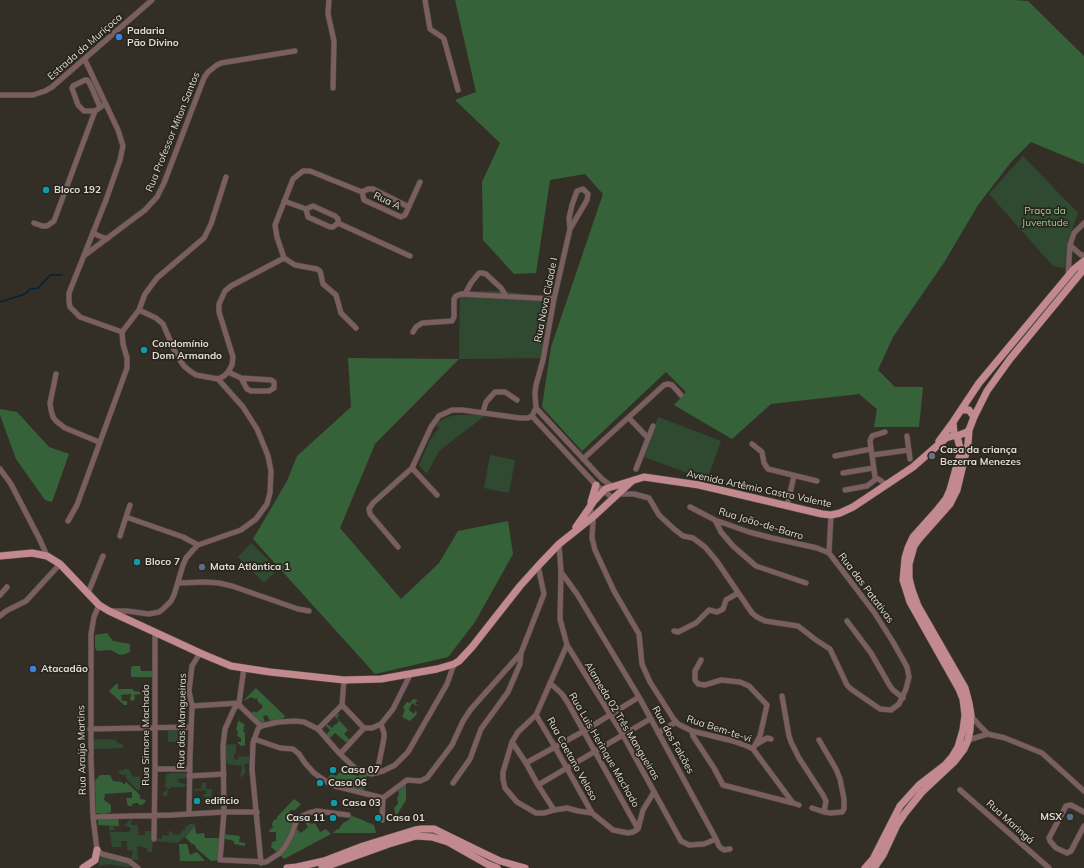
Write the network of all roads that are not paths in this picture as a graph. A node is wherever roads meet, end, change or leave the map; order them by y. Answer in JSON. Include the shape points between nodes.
{"nodes":[{"id":1,"x":152,"y":0,"type":"edge"},
{"id":2,"x":329,"y":0,"type":"edge"},
{"id":3,"x":425,"y":0,"type":"edge"},
{"id":4,"x":295,"y":51,"type":"dead end"},
{"id":5,"x":85,"y":60,"type":"junction"},
{"id":6,"x":333,"y":88,"type":"dead end"},
{"id":7,"x":458,"y":90,"type":"dead end"},
{"id":8,"x":0,"y":95,"type":"edge"},
{"id":9,"x":105,"y":104,"type":"junction"},
{"id":10,"x":98,"y":109,"type":"junction"},
{"id":11,"x":226,"y":177,"type":"dead end"},
{"id":12,"x":420,"y":182,"type":"dead end"},
{"id":13,"x":362,"y":192,"type":"junction"},
{"id":14,"x":284,"y":201,"type":"junction"},
{"id":15,"x":409,"y":207,"type":"junction"},
{"id":16,"x":306,"y":209,"type":"junction"},
{"id":17,"x":338,"y":223,"type":"junction"},
{"id":18,"x":1084,"y":223,"type":"edge"},
{"id":19,"x":34,"y":224,"type":"dead end"},
{"id":20,"x":570,"y":229,"type":"junction"},
{"id":21,"x":93,"y":232,"type":"junction"},
{"id":22,"x":107,"y":239,"type":"junction"},
{"id":23,"x":1070,"y":245,"type":"junction"},
{"id":24,"x":85,"y":255,"type":"junction"},
{"id":25,"x":410,"y":256,"type":"dead end"},
{"id":26,"x":1084,"y":256,"type":"edge"},
{"id":27,"x":284,"y":258,"type":"junction"},
{"id":28,"x":1084,"y":261,"type":"edge"},
{"id":29,"x":1084,"y":269,"type":"edge"},
{"id":30,"x":1068,"y":276,"type":"junction"},
{"id":31,"x":465,"y":294,"type":"junction"},
{"id":32,"x":506,"y":296,"type":"junction"},
{"id":33,"x":554,"y":298,"type":"junction"},
{"id":34,"x":139,"y":310,"type":"junction"},
{"id":35,"x":356,"y":328,"type":"dead end"},
{"id":36,"x":122,"y":332,"type":"junction"},
{"id":37,"x":413,"y":332,"type":"dead end"},
{"id":38,"x":228,"y":372,"type":"junction"},
{"id":39,"x":56,"y":374,"type":"dead end"},
{"id":40,"x":241,"y":378,"type":"junction"},
{"id":41,"x":218,"y":379,"type":"junction"},
{"id":42,"x":681,"y":395,"type":"dead end"},
{"id":43,"x":516,"y":400,"type":"dead end"},
{"id":44,"x":536,"y":408,"type":"junction"},
{"id":45,"x":961,"y":410,"type":"junction"},
{"id":46,"x":483,"y":412,"type":"junction"},
{"id":47,"x":532,"y":416,"type":"junction"},
{"id":48,"x":974,"y":417,"type":"junction"},
{"id":49,"x":629,"y":418,"type":"junction"},
{"id":50,"x":953,"y":422,"type":"junction"},
{"id":51,"x":653,"y":426,"type":"dead end"},
{"id":52,"x":970,"y":430,"type":"junction"},
{"id":53,"x":885,"y":432,"type":"dead end"},
{"id":54,"x":957,"y":435,"type":"junction"},
{"id":55,"x":907,"y":436,"type":"dead end"},
{"id":56,"x":648,"y":438,"type":"junction"},
{"id":57,"x":100,"y":442,"type":"junction"},
{"id":58,"x":752,"y":444,"type":"dead end"},
{"id":59,"x":871,"y":449,"type":"junction"},
{"id":60,"x":934,"y":449,"type":"junction"},
{"id":61,"x":909,"y":450,"type":"junction"},
{"id":62,"x":872,"y":455,"type":"junction"},
{"id":63,"x":835,"y":456,"type":"dead end"},
{"id":64,"x":581,"y":457,"type":"junction"},
{"id":65,"x":910,"y":459,"type":"dead end"},
{"id":66,"x":574,"y":460,"type":"junction"},
{"id":67,"x":412,"y":468,"type":"junction"},
{"id":68,"x":873,"y":468,"type":"junction"},
{"id":69,"x":0,"y":469,"type":"edge"},
{"id":70,"x":636,"y":469,"type":"dead end"},
{"id":71,"x":843,"y":473,"type":"dead end"},
{"id":72,"x":794,"y":476,"type":"junction"},
{"id":73,"x":602,"y":479,"type":"junction"},
{"id":74,"x":876,"y":479,"type":"junction"},
{"id":75,"x":632,"y":481,"type":"junction"},
{"id":76,"x":817,"y":481,"type":"dead end"},
{"id":77,"x":886,"y":484,"type":"junction"},
{"id":78,"x":596,"y":485,"type":"junction"},
{"id":79,"x":612,"y":486,"type":"junction"},
{"id":80,"x":845,"y":490,"type":"dead end"},
{"id":81,"x":603,"y":491,"type":"junction"},
{"id":82,"x":436,"y":495,"type":"dead end"},
{"id":83,"x":615,"y":496,"type":"junction"},
{"id":84,"x":130,"y":504,"type":"dead end"},
{"id":85,"x":787,"y":506,"type":"junction"},
{"id":86,"x":590,"y":507,"type":"junction"},
{"id":87,"x":690,"y":507,"type":"dead end"},
{"id":88,"x":831,"y":515,"type":"junction"},
{"id":89,"x":126,"y":517,"type":"junction"},
{"id":90,"x":593,"y":517,"type":"junction"},
{"id":91,"x":715,"y":520,"type":"junction"},
{"id":92,"x":68,"y":521,"type":"dead end"},
{"id":93,"x":572,"y":533,"type":"junction"},
{"id":94,"x":120,"y":536,"type":"dead end"},
{"id":95,"x":560,"y":544,"type":"junction"},
{"id":96,"x":198,"y":546,"type":"junction"},
{"id":97,"x":398,"y":547,"type":"dead end"},
{"id":98,"x":829,"y":553,"type":"junction"},
{"id":99,"x":0,"y":556,"type":"edge"},
{"id":100,"x":47,"y":556,"type":"junction"},
{"id":101,"x":104,"y":556,"type":"dead end"},
{"id":102,"x":60,"y":564,"type":"junction"},
{"id":103,"x":538,"y":566,"type":"junction"},
{"id":104,"x":561,"y":572,"type":"junction"},
{"id":105,"x":178,"y":583,"type":"junction"},
{"id":106,"x":806,"y":583,"type":"dead end"},
{"id":107,"x":7,"y":587,"type":"dead end"},
{"id":108,"x":88,"y":593,"type":"junction"},
{"id":109,"x":738,"y":593,"type":"junction"},
{"id":110,"x":0,"y":595,"type":"edge"},
{"id":111,"x":99,"y":605,"type":"junction"},
{"id":112,"x":109,"y":611,"type":"junction"},
{"id":113,"x":309,"y":611,"type":"dead end"},
{"id":114,"x":0,"y":616,"type":"edge"},
{"id":115,"x":848,"y":621,"type":"dead end"},
{"id":116,"x":674,"y":631,"type":"dead end"},
{"id":117,"x":155,"y":632,"type":"junction"},
{"id":118,"x":567,"y":645,"type":"junction"},
{"id":119,"x":200,"y":653,"type":"junction"},
{"id":120,"x":521,"y":653,"type":"junction"},
{"id":121,"x":701,"y":660,"type":"dead end"},
{"id":122,"x":454,"y":664,"type":"junction"},
{"id":123,"x":244,"y":668,"type":"junction"},
{"id":124,"x":410,"y":674,"type":"junction"},
{"id":125,"x":344,"y":680,"type":"junction"},
{"id":126,"x":550,"y":683,"type":"junction"},
{"id":127,"x":782,"y":696,"type":"dead end"},
{"id":128,"x":639,"y":697,"type":"junction"},
{"id":129,"x":903,"y":698,"type":"junction"},
{"id":130,"x":239,"y":703,"type":"junction"},
{"id":131,"x":342,"y":705,"type":"junction"},
{"id":132,"x":192,"y":706,"type":"junction"},
{"id":133,"x":536,"y":715,"type":"junction"},
{"id":134,"x":610,"y":715,"type":"junction"},
{"id":135,"x":970,"y":715,"type":"junction"},
{"id":136,"x":650,"y":719,"type":"junction"},
{"id":137,"x":676,"y":722,"type":"junction"},
{"id":138,"x":381,"y":724,"type":"junction"},
{"id":139,"x":261,"y":726,"type":"junction"},
{"id":140,"x":154,"y":727,"type":"junction"},
{"id":141,"x":191,"y":727,"type":"junction"},
{"id":142,"x":364,"y":728,"type":"junction"},
{"id":143,"x":90,"y":729,"type":"junction"},
{"id":144,"x":318,"y":729,"type":"junction"},
{"id":145,"x":584,"y":731,"type":"junction"},
{"id":146,"x":692,"y":731,"type":"junction"},
{"id":147,"x":658,"y":733,"type":"junction"},
{"id":148,"x":988,"y":734,"type":"junction"},
{"id":149,"x":623,"y":735,"type":"junction"},
{"id":150,"x":254,"y":739,"type":"junction"},
{"id":151,"x":771,"y":739,"type":"dead end"},
{"id":152,"x":819,"y":740,"type":"dead end"},
{"id":153,"x":968,"y":740,"type":"junction"},
{"id":154,"x":512,"y":742,"type":"junction"},
{"id":155,"x":757,"y":744,"type":"junction"},
{"id":156,"x":555,"y":747,"type":"junction"},
{"id":157,"x":753,"y":750,"type":"junction"},
{"id":158,"x":595,"y":751,"type":"junction"},
{"id":159,"x":340,"y":754,"type":"junction"},
{"id":160,"x":526,"y":763,"type":"junction"},
{"id":161,"x":567,"y":767,"type":"junction"},
{"id":162,"x":190,"y":769,"type":"junction"},
{"id":163,"x":155,"y":770,"type":"junction"},
{"id":164,"x":377,"y":773,"type":"junction"},
{"id":165,"x":224,"y":774,"type":"junction"},
{"id":166,"x":189,"y":776,"type":"junction"},
{"id":167,"x":453,"y":783,"type":"dead end"},
{"id":168,"x":538,"y":785,"type":"junction"},
{"id":169,"x":960,"y":790,"type":"dead end"},
{"id":170,"x":1084,"y":791,"type":"edge"},
{"id":171,"x":654,"y":792,"type":"junction"},
{"id":172,"x":383,"y":798,"type":"junction"},
{"id":173,"x":793,"y":803,"type":"junction"},
{"id":174,"x":799,"y":805,"type":"dead end"},
{"id":175,"x":812,"y":808,"type":"dead end"},
{"id":176,"x":554,"y":810,"type":"junction"},
{"id":177,"x":224,"y":812,"type":"junction"},
{"id":178,"x":257,"y":812,"type":"junction"},
{"id":179,"x":824,"y":812,"type":"junction"},
{"id":180,"x":1084,"y":812,"type":"edge"},
{"id":181,"x":592,"y":813,"type":"junction"},
{"id":182,"x":189,"y":814,"type":"junction"},
{"id":183,"x":154,"y":815,"type":"junction"},
{"id":184,"x":348,"y":815,"type":"dead end"},
{"id":185,"x":93,"y":817,"type":"junction"},
{"id":186,"x":382,"y":820,"type":"dead end"},
{"id":187,"x":1084,"y":826,"type":"edge"},
{"id":188,"x":638,"y":829,"type":"junction"},
{"id":189,"x":154,"y":839,"type":"dead end"},
{"id":190,"x":716,"y":839,"type":"junction"},
{"id":191,"x":730,"y":849,"type":"dead end"},
{"id":192,"x":97,"y":850,"type":"junction"},
{"id":193,"x":261,"y":863,"type":"junction"},
{"id":194,"x":83,"y":868,"type":"edge"},
{"id":195,"x":138,"y":868,"type":"edge"},
{"id":196,"x":287,"y":868,"type":"edge"},
{"id":197,"x":322,"y":868,"type":"edge"},
{"id":198,"x":497,"y":868,"type":"edge"},
{"id":199,"x":525,"y":868,"type":"edge"},
{"id":200,"x":865,"y":868,"type":"edge"},
{"id":201,"x":874,"y":868,"type":"edge"},
{"id":202,"x":1049,"y":868,"type":"edge"}],
"edges":[{"from":1,"to":5,"type":"street","name":"Estrada da Muriçoca"},
{"from":2,"to":6,"type":"street","via":[[328,14],[334,41]]},
{"from":3,"to":7,"type":"street","via":[[430,29],[444,39]]},
{"from":4,"to":22,"type":"street","name":"Rua Professor Miton Santos","via":[[221,63],[208,72],[157,197],[145,210]]},
{"from":5,"to":8,"type":"street","name":"Estrada da Muriçoca","via":[[45,91],[25,95]]},
{"from":5,"to":9,"type":"street"},
{"from":9,"to":10,"type":"street"},
{"from":9,"to":21,"type":"street","via":[[123,146]]},
{"from":10,"to":10,"type":"street","via":[[87,112],[81,109],[73,86],[86,80],[90,84]]},
{"from":10,"to":19,"type":"street","via":[[54,221],[47,226]]},
{"from":11,"to":34,"type":"street","via":[[204,238],[157,278],[145,294]]},
{"from":12,"to":15,"type":"street","name":"Rua A"},
{"from":13,"to":14,"type":"street","via":[[306,170],[293,179]]},
{"from":13,"to":15,"type":"street","name":"Rua A","via":[[373,189]]},
{"from":13,"to":15,"type":"street","name":"Rua A","via":[[364,200],[399,217],[404,217]]},
{"from":14,"to":16,"type":"street"},
{"from":14,"to":27,"type":"street","via":[[275,225]]},
{"from":16,"to":17,"type":"street","via":[[313,206],[334,216]]},
{"from":16,"to":17,"type":"street","via":[[308,217],[330,227]]},
{"from":17,"to":25,"type":"street"},
{"from":18,"to":23,"type":"street","via":[[1074,233]]},
{"from":20,"to":20,"type":"street","name":"Rua Nova Cidade I","via":[[588,196],[583,189],[579,189],[574,195],[569,218]]},
{"from":20,"to":33,"type":"street","name":"Rua Nova Cidade I"},
{"from":21,"to":22,"type":"street"},
{"from":21,"to":24,"type":"street"},
{"from":22,"to":24,"type":"street","name":"Rua Professor Miton Santos"},
{"from":23,"to":26,"type":"street"},
{"from":23,"to":30,"type":"street"},
{"from":24,"to":36,"type":"street","via":[[69,293],[70,307],[80,317]]},
{"from":27,"to":35,"type":"street","via":[[295,265],[320,271],[323,284],[336,295],[341,313]]},
{"from":27,"to":38,"type":"street","via":[[231,286],[221,297],[218,312],[233,357]]},
{"from":28,"to":30,"type":"main road"},
{"from":29,"to":48,"type":"main road","via":[[1010,358],[986,391]]},
{"from":30,"to":45,"type":"main road"},
{"from":31,"to":32,"type":"street"},
{"from":31,"to":32,"type":"street","via":[[468,286],[482,272],[501,288]]},
{"from":31,"to":37,"type":"street","via":[[454,299],[452,321],[422,323]]},
{"from":32,"to":33,"type":"street"},
{"from":33,"to":44,"type":"street","name":"Rua Nova Cidade I","via":[[535,393]]},
{"from":34,"to":36,"type":"street"},
{"from":34,"to":41,"type":"street","via":[[163,324],[176,354],[190,372]]},
{"from":36,"to":57,"type":"street","via":[[127,368]]},
{"from":38,"to":40,"type":"street"},
{"from":38,"to":41,"type":"street"},
{"from":39,"to":57,"type":"street","via":[[50,403],[53,417],[65,428]]},
{"from":40,"to":40,"type":"street","via":[[251,391],[269,391],[275,385],[271,380]]},
{"from":41,"to":96,"type":"street","via":[[243,407],[257,429],[268,456],[271,471],[270,493],[267,504],[248,526],[232,535]]},
{"from":42,"to":49,"type":"street","via":[[672,385],[664,385]]},
{"from":43,"to":46,"type":"street","via":[[505,392],[495,392],[486,402]]},
{"from":44,"to":47,"type":"street","name":"Rua Nova Cidade I"},
{"from":44,"to":64,"type":"street"},
{"from":45,"to":48,"type":"main road","via":[[969,410]]},
{"from":45,"to":50,"type":"main road"},
{"from":46,"to":47,"type":"street","via":[[520,418]]},
{"from":46,"to":67,"type":"street","via":[[452,410],[439,416],[431,427]]},
{"from":47,"to":66,"type":"street"},
{"from":48,"to":52,"type":"main road"},
{"from":49,"to":56,"type":"street"},
{"from":49,"to":64,"type":"street"},
{"from":50,"to":54,"type":"main road","via":[[953,429]]},
{"from":50,"to":60,"type":"main road","name":"Avenida Artêmio Castro Valente"},
{"from":51,"to":56,"type":"street"},
{"from":52,"to":54,"type":"main road"},
{"from":52,"to":135,"type":"main road","via":[[955,496],[914,546],[909,564],[909,578],[918,606],[962,682]]},
{"from":53,"to":59,"type":"street","via":[[872,436]]},
{"from":54,"to":60,"type":"main road","name":"Avenida Artêmio Castro Valente","via":[[946,438]]},
{"from":54,"to":200,"type":"main road","via":[[960,454],[950,490],[938,510],[913,537],[905,558],[903,580],[910,602],[959,689],[965,715],[964,730],[952,757],[919,785],[900,806],[873,859]]},
{"from":55,"to":61,"type":"street"},
{"from":56,"to":70,"type":"street"},
{"from":57,"to":92,"type":"street"},
{"from":58,"to":72,"type":"street","via":[[762,452],[768,469]]},
{"from":59,"to":62,"type":"street"},
{"from":59,"to":63,"type":"street"},
{"from":60,"to":77,"type":"main road","name":"Avenida Artêmio Castro Valente","via":[[913,467]]},
{"from":61,"to":62,"type":"street"},
{"from":61,"to":65,"type":"street"},
{"from":62,"to":68,"type":"street"},
{"from":64,"to":66,"type":"street"},
{"from":64,"to":73,"type":"street"},
{"from":66,"to":78,"type":"street"},
{"from":67,"to":82,"type":"street"},
{"from":67,"to":97,"type":"street","via":[[368,508],[370,514]]},
{"from":68,"to":71,"type":"street"},
{"from":68,"to":74,"type":"street"},
{"from":69,"to":100,"type":"street","via":[[11,484]]},
{"from":72,"to":76,"type":"street"},
{"from":72,"to":85,"type":"street"},
{"from":73,"to":78,"type":"street"},
{"from":73,"to":79,"type":"street"},
{"from":74,"to":77,"type":"street"},
{"from":74,"to":80,"type":"street","via":[[867,486]]},
{"from":75,"to":79,"type":"main road","name":"Avenida Artêmio Castro Valente"},
{"from":75,"to":83,"type":"main road","name":"Avenida Artêmio Castro Valente"},
{"from":75,"to":85,"type":"main road","name":"Avenida Artêmio Castro Valente","via":[[651,478],[698,485]]},
{"from":77,"to":88,"type":"main road","name":"Avenida Artêmio Castro Valente","via":[[853,507]]},
{"from":78,"to":81,"type":"street"},
{"from":78,"to":86,"type":"main road"},
{"from":79,"to":81,"type":"main road","name":"Avenida Artêmio Castro Valente"},
{"from":79,"to":83,"type":"street","via":[[617,491]]},
{"from":81,"to":83,"type":"street"},
{"from":81,"to":86,"type":"main road","name":"Avenida Artêmio Castro Valente"},
{"from":83,"to":90,"type":"main road","name":"Avenida Artêmio Castro Valente"},
{"from":83,"to":109,"type":"street","via":[[634,494],[649,498],[659,515],[674,529],[683,536],[694,538],[705,547]]},
{"from":84,"to":89,"type":"street"},
{"from":85,"to":88,"type":"main road","name":"Avenida Artêmio Castro Valente"},
{"from":86,"to":90,"type":"street","name":"Rua Bem-te-vi"},
{"from":86,"to":93,"type":"main road","name":"Avenida Artêmio Castro Valente"},
{"from":87,"to":91,"type":"street","name":"Rua João-de-Barro"},
{"from":88,"to":98,"type":"street","name":"Rua das Patativas"},
{"from":89,"to":94,"type":"street"},
{"from":89,"to":96,"type":"street","via":[[183,537]]},
{"from":90,"to":93,"type":"main road","name":"Avenida Artêmio Castro Valente"},
{"from":90,"to":137,"type":"street","name":"Rua Bem-te-vi","via":[[592,538],[595,550],[614,591],[639,634],[642,664],[650,682]]},
{"from":91,"to":98,"type":"street","name":"Rua João-de-Barro"},
{"from":91,"to":106,"type":"street","via":[[733,546],[756,566]]},
{"from":93,"to":95,"type":"main road","name":"Avenida Artêmio Castro Valente"},
{"from":95,"to":103,"type":"main road","name":"Avenida Artêmio Castro Valente"},
{"from":95,"to":104,"type":"street","name":"Alameda 02 Três Mangueiras"},
{"from":96,"to":105,"type":"street","via":[[186,558]]},
{"from":98,"to":129,"type":"street","name":"Rua das Patativas","via":[[874,612],[907,668],[908,683]]},
{"from":99,"to":100,"type":"main road","via":[[32,553]]},
{"from":100,"to":102,"type":"main road"},
{"from":101,"to":108,"type":"street"},
{"from":102,"to":108,"type":"main road"},
{"from":102,"to":114,"type":"street","via":[[26,601]]},
{"from":103,"to":120,"type":"street","via":[[544,594]]},
{"from":103,"to":122,"type":"main road","name":"Avenida Artêmio Castro Valente"},
{"from":104,"to":118,"type":"street","name":"Alameda 02 Três Mangueiras","via":[[560,619]]},
{"from":104,"to":128,"type":"street","name":"Rua dos Falcões"},
{"from":105,"to":112,"type":"street","via":[[171,601],[158,612],[149,614]]},
{"from":105,"to":113,"type":"street","via":[[219,583]]},
{"from":107,"to":110,"type":"street"},
{"from":108,"to":111,"type":"main road"},
{"from":109,"to":116,"type":"street","via":[[726,600],[723,609],[717,612],[712,610],[696,623],[678,632]]},
{"from":109,"to":129,"type":"street","via":[[761,620],[798,626],[830,649],[847,685],[859,696],[880,709],[891,710]]},
{"from":111,"to":112,"type":"main road"},
{"from":111,"to":143,"type":"street","name":"Rua Araújo Martins","via":[[91,634]]},
{"from":112,"to":117,"type":"main road"},
{"from":115,"to":129,"type":"street","via":[[890,686]]},
{"from":117,"to":119,"type":"main road"},
{"from":117,"to":140,"type":"street","name":"Rua Simone Machado"},
{"from":118,"to":126,"type":"street"},
{"from":118,"to":134,"type":"street","name":"Alameda 02 Três Mangueiras"},
{"from":119,"to":123,"type":"main road","via":[[231,666]]},
{"from":119,"to":132,"type":"street","name":"Rua das Mangueiras","via":[[192,666],[189,691]]},
{"from":120,"to":167,"type":"street","via":[[520,664],[508,692],[481,729],[470,759]]},
{"from":120,"to":172,"type":"street","via":[[471,709],[452,745],[427,778],[420,781],[406,780]]},
{"from":121,"to":155,"type":"street","via":[[695,671],[695,680],[698,684],[721,680],[740,682],[749,686],[767,705]]},
{"from":122,"to":124,"type":"main road"},
{"from":122,"to":164,"type":"street","via":[[446,684],[408,752],[395,765]]},
{"from":123,"to":125,"type":"main road"},
{"from":123,"to":130,"type":"street"},
{"from":124,"to":125,"type":"main road","via":[[376,680]]},
{"from":124,"to":138,"type":"street","via":[[393,709]]},
{"from":125,"to":131,"type":"street"},
{"from":126,"to":133,"type":"street"},
{"from":126,"to":145,"type":"street","name":"Rua Luis Herinque Machado","via":[[562,694]]},
{"from":127,"to":179,"type":"street","via":[[791,742],[826,800]]},
{"from":128,"to":134,"type":"street"},
{"from":128,"to":136,"type":"street","name":"Rua dos Falcões"},
{"from":130,"to":132,"type":"street"},
{"from":130,"to":139,"type":"street"},
{"from":130,"to":165,"type":"street","via":[[225,729]]},
{"from":131,"to":142,"type":"street"},
{"from":131,"to":144,"type":"street"},
{"from":132,"to":141,"type":"street","name":"Rua das Mangueiras"},
{"from":133,"to":154,"type":"street","via":[[518,732]]},
{"from":133,"to":156,"type":"street","name":"Rua Caetano Veloso"},
{"from":134,"to":145,"type":"street"},
{"from":134,"to":149,"type":"street","name":"Alameda 02 Três Mangueiras"},
{"from":135,"to":148,"type":"street"},
{"from":135,"to":153,"type":"main road"},
{"from":136,"to":147,"type":"street","name":"Rua dos Falcões"},
{"from":136,"to":149,"type":"street"},
{"from":137,"to":146,"type":"street","name":"Rua Bem-te-vi"},
{"from":137,"to":147,"type":"street"},
{"from":138,"to":142,"type":"street"},
{"from":138,"to":164,"type":"street","via":[[384,738]]},
{"from":139,"to":144,"type":"street","via":[[295,721],[308,723]]},
{"from":139,"to":150,"type":"street"},
{"from":140,"to":141,"type":"street"},
{"from":140,"to":143,"type":"street"},
{"from":140,"to":163,"type":"street","name":"Rua Simone Machado"},
{"from":141,"to":162,"type":"street","name":"Rua das Mangueiras"},
{"from":142,"to":159,"type":"street"},
{"from":143,"to":185,"type":"street","name":"Rua Araújo Martins"},
{"from":144,"to":159,"type":"street"},
{"from":145,"to":156,"type":"street"},
{"from":145,"to":158,"type":"street","name":"Rua Luis Herinque Machado"},
{"from":146,"to":157,"type":"street","name":"Rua Bem-te-vi","via":[[733,741]]},
{"from":146,"to":173,"type":"street","via":[[723,786]]},
{"from":147,"to":190,"type":"street","name":"Rua dos Falcões"},
{"from":148,"to":153,"type":"street"},
{"from":148,"to":170,"type":"street","via":[[1042,753]]},
{"from":149,"to":158,"type":"street"},
{"from":149,"to":171,"type":"street","name":"Alameda 02 Três Mangueiras"},
{"from":150,"to":172,"type":"street","via":[[280,748],[293,749],[314,773],[335,786]]},
{"from":150,"to":178,"type":"street","via":[[252,769]]},
{"from":151,"to":155,"type":"street","via":[[768,737]]},
{"from":152,"to":179,"type":"street","via":[[836,769],[844,799],[842,812]]},
{"from":153,"to":201,"type":"main road","via":[[954,762],[922,792],[905,813]]},
{"from":154,"to":160,"type":"street"},
{"from":154,"to":176,"type":"street","via":[[503,772],[505,788],[517,802],[536,813]]},
{"from":155,"to":157,"type":"street"},
{"from":156,"to":160,"type":"street"},
{"from":156,"to":161,"type":"street","name":"Rua Caetano Veloso"},
{"from":157,"to":173,"type":"street","name":"Rua Bem-te-vi"},
{"from":158,"to":161,"type":"street"},
{"from":158,"to":188,"type":"street","name":"Rua Luis Herinque Machado"},
{"from":159,"to":164,"type":"street","via":[[360,770],[371,774]]},
{"from":160,"to":168,"type":"street"},
{"from":161,"to":168,"type":"street"},
{"from":161,"to":181,"type":"street","name":"Rua Caetano Veloso"},
{"from":162,"to":163,"type":"street"},
{"from":162,"to":166,"type":"street","name":"Rua das Mangueiras"},
{"from":163,"to":183,"type":"street","name":"Rua Simone Machado"},
{"from":165,"to":166,"type":"street"},
{"from":165,"to":177,"type":"street"},
{"from":166,"to":182,"type":"street","name":"Rua das Mangueiras"},
{"from":168,"to":176,"type":"street"},
{"from":169,"to":202,"type":"street","name":"Rua Maringá"},
{"from":171,"to":188,"type":"street","name":"Alameda 02 Três Mangueiras","via":[[643,810]]},
{"from":171,"to":190,"type":"street","via":[[684,843],[704,844]]},
{"from":172,"to":186,"type":"street"},
{"from":173,"to":174,"type":"street"},
{"from":175,"to":179,"type":"street"},
{"from":176,"to":181,"type":"street","via":[[570,808],[578,812]]},
{"from":177,"to":178,"type":"street"},
{"from":177,"to":182,"type":"street"},
{"from":177,"to":193,"type":"street","via":[[221,860]]},
{"from":178,"to":193,"type":"street"},
{"from":180,"to":187,"type":"street","via":[[1071,805],[1066,806],[1050,838],[1051,844],[1066,853],[1071,851]]},
{"from":181,"to":188,"type":"street","via":[[617,832],[628,833]]},
{"from":182,"to":183,"type":"street"},
{"from":183,"to":185,"type":"street"},
{"from":183,"to":189,"type":"street","name":"Rua Simone Machado"},
{"from":184,"to":193,"type":"street","via":[[317,811],[309,813],[296,822],[284,848],[273,858]]},
{"from":185,"to":192,"type":"street","name":"Rua Araújo Martins"},
{"from":190,"to":191,"type":"street","via":[[721,848]]},
{"from":192,"to":194,"type":"main road","via":[[95,860]]},
{"from":192,"to":195,"type":"street","via":[[102,854],[129,861]]},
{"from":196,"to":199,"type":"main road","via":[[324,861],[422,828],[434,829],[500,861]]},
{"from":197,"to":198,"type":"main road","via":[[416,836],[448,842]]}]}
